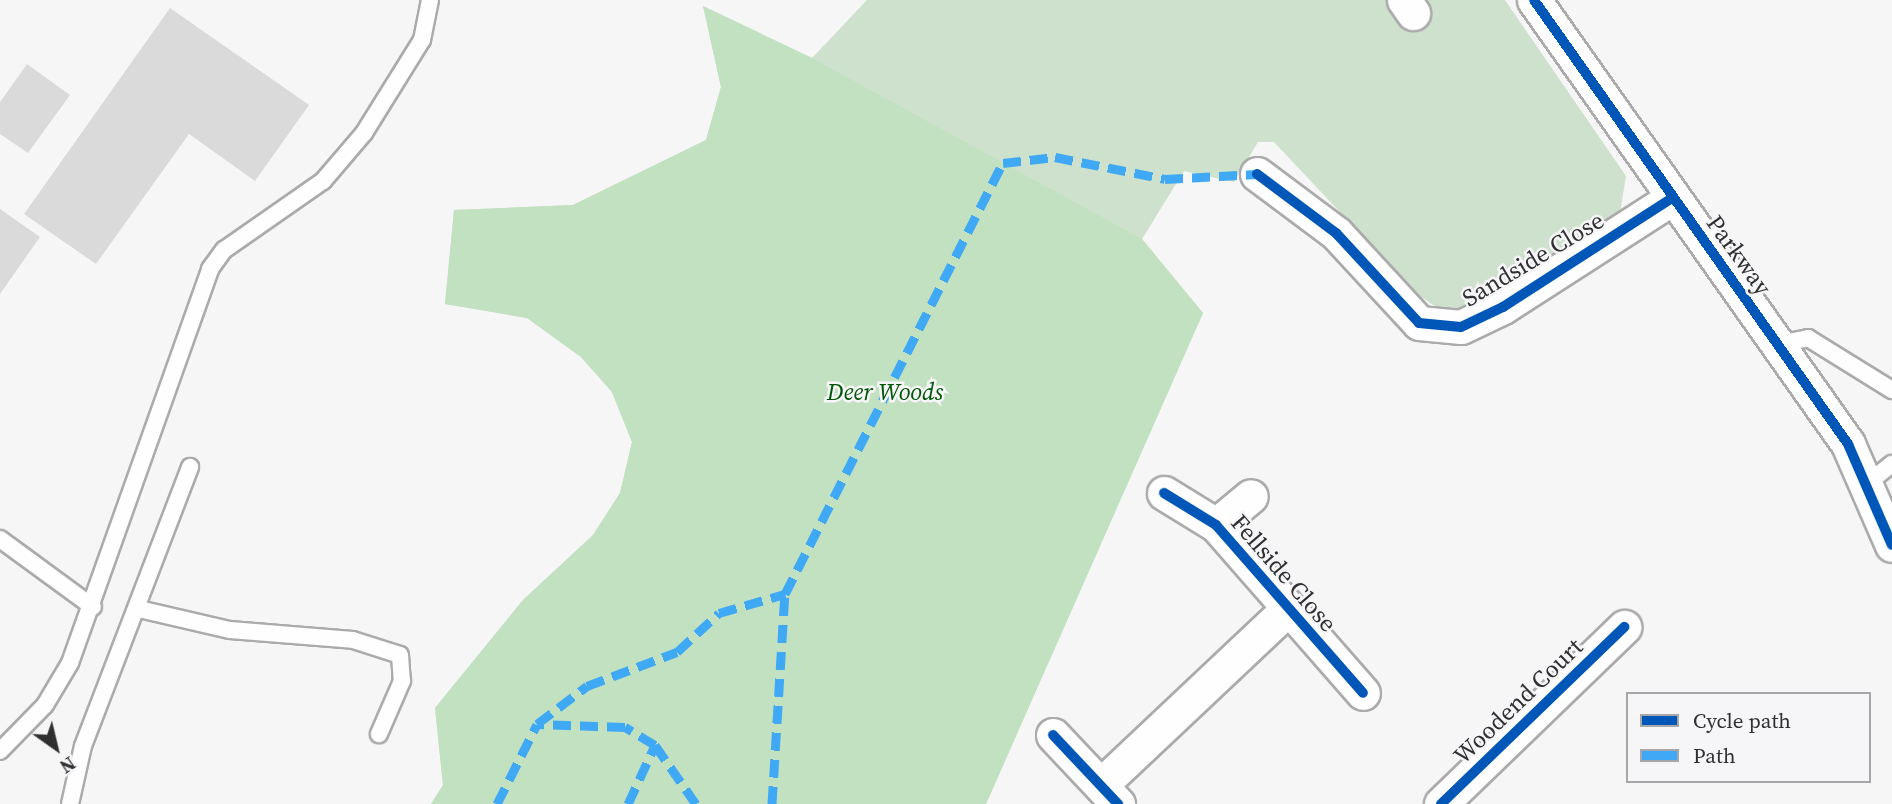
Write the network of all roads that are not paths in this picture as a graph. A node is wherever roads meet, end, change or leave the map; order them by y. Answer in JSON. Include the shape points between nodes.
{"nodes":[{"id":1,"x":430,"y":0,"type":"edge"},
{"id":2,"x":1534,"y":0,"type":"edge"},
{"id":3,"x":1257,"y":174,"type":"dead end"},
{"id":4,"x":1672,"y":198,"type":"junction"},
{"id":5,"x":1778,"y":344,"type":"junction"},
{"id":6,"x":1892,"y":390,"type":"edge"},
{"id":7,"x":190,"y":467,"type":"dead end"},
{"id":8,"x":1879,"y":474,"type":"edge"},
{"id":9,"x":1164,"y":493,"type":"dead end"},
{"id":10,"x":1251,"y":496,"type":"dead end"},
{"id":11,"x":1216,"y":525,"type":"junction"},
{"id":12,"x":0,"y":539,"type":"edge"},
{"id":13,"x":1892,"y":545,"type":"edge"},
{"id":14,"x":93,"y":607,"type":"junction"},
{"id":15,"x":139,"y":609,"type":"junction"},
{"id":16,"x":1288,"y":609,"type":"junction"},
{"id":17,"x":1626,"y":630,"type":"dead end"},
{"id":18,"x":1363,"y":693,"type":"dead end"},
{"id":19,"x":379,"y":734,"type":"dead end"},
{"id":20,"x":1051,"y":746,"type":"dead end"},
{"id":21,"x":0,"y":751,"type":"edge"},
{"id":22,"x":1110,"y":794,"type":"edge"},
{"id":23,"x":70,"y":804,"type":"edge"},
{"id":24,"x":1441,"y":804,"type":"edge"}],
"edges":[{"from":1,"to":14,"type":"lane","via":[[422,40],[364,133],[323,181],[224,250],[210,269],[135,468]]},
{"from":2,"to":4,"type":"street","name":"Parkway"},
{"from":3,"to":4,"type":"street","name":"Sandside Close","via":[[1336,233],[1419,323],[1461,327],[1503,307]]},
{"from":4,"to":5,"type":"street","name":"Parkway"},
{"from":5,"to":6,"type":"lane","via":[[1797,338],[1818,342]]},
{"from":5,"to":8,"type":"street","name":"Parkway","via":[[1848,444]]},
{"from":7,"to":15,"type":"lane"},
{"from":8,"to":13,"type":"street","name":"Parkway"},
{"from":9,"to":11,"type":"street","name":"Fellside Close"},
{"from":10,"to":11,"type":"street","name":"Fellside Close"},
{"from":11,"to":16,"type":"street","name":"Fellside Close"},
{"from":12,"to":14,"type":"lane"},
{"from":14,"to":21,"type":"lane","via":[[45,705]]},
{"from":15,"to":19,"type":"lane","via":[[230,630],[353,640],[400,654],[402,681]]},
{"from":15,"to":23,"type":"lane","via":[[83,746]]},
{"from":16,"to":18,"type":"street","name":"Fellside Close"},
{"from":16,"to":22,"type":"street","name":"Fellside Close"},
{"from":17,"to":24,"type":"street","name":"Woodend Court"},
{"from":20,"to":22,"type":"street","name":"Fellside Close"}]}
